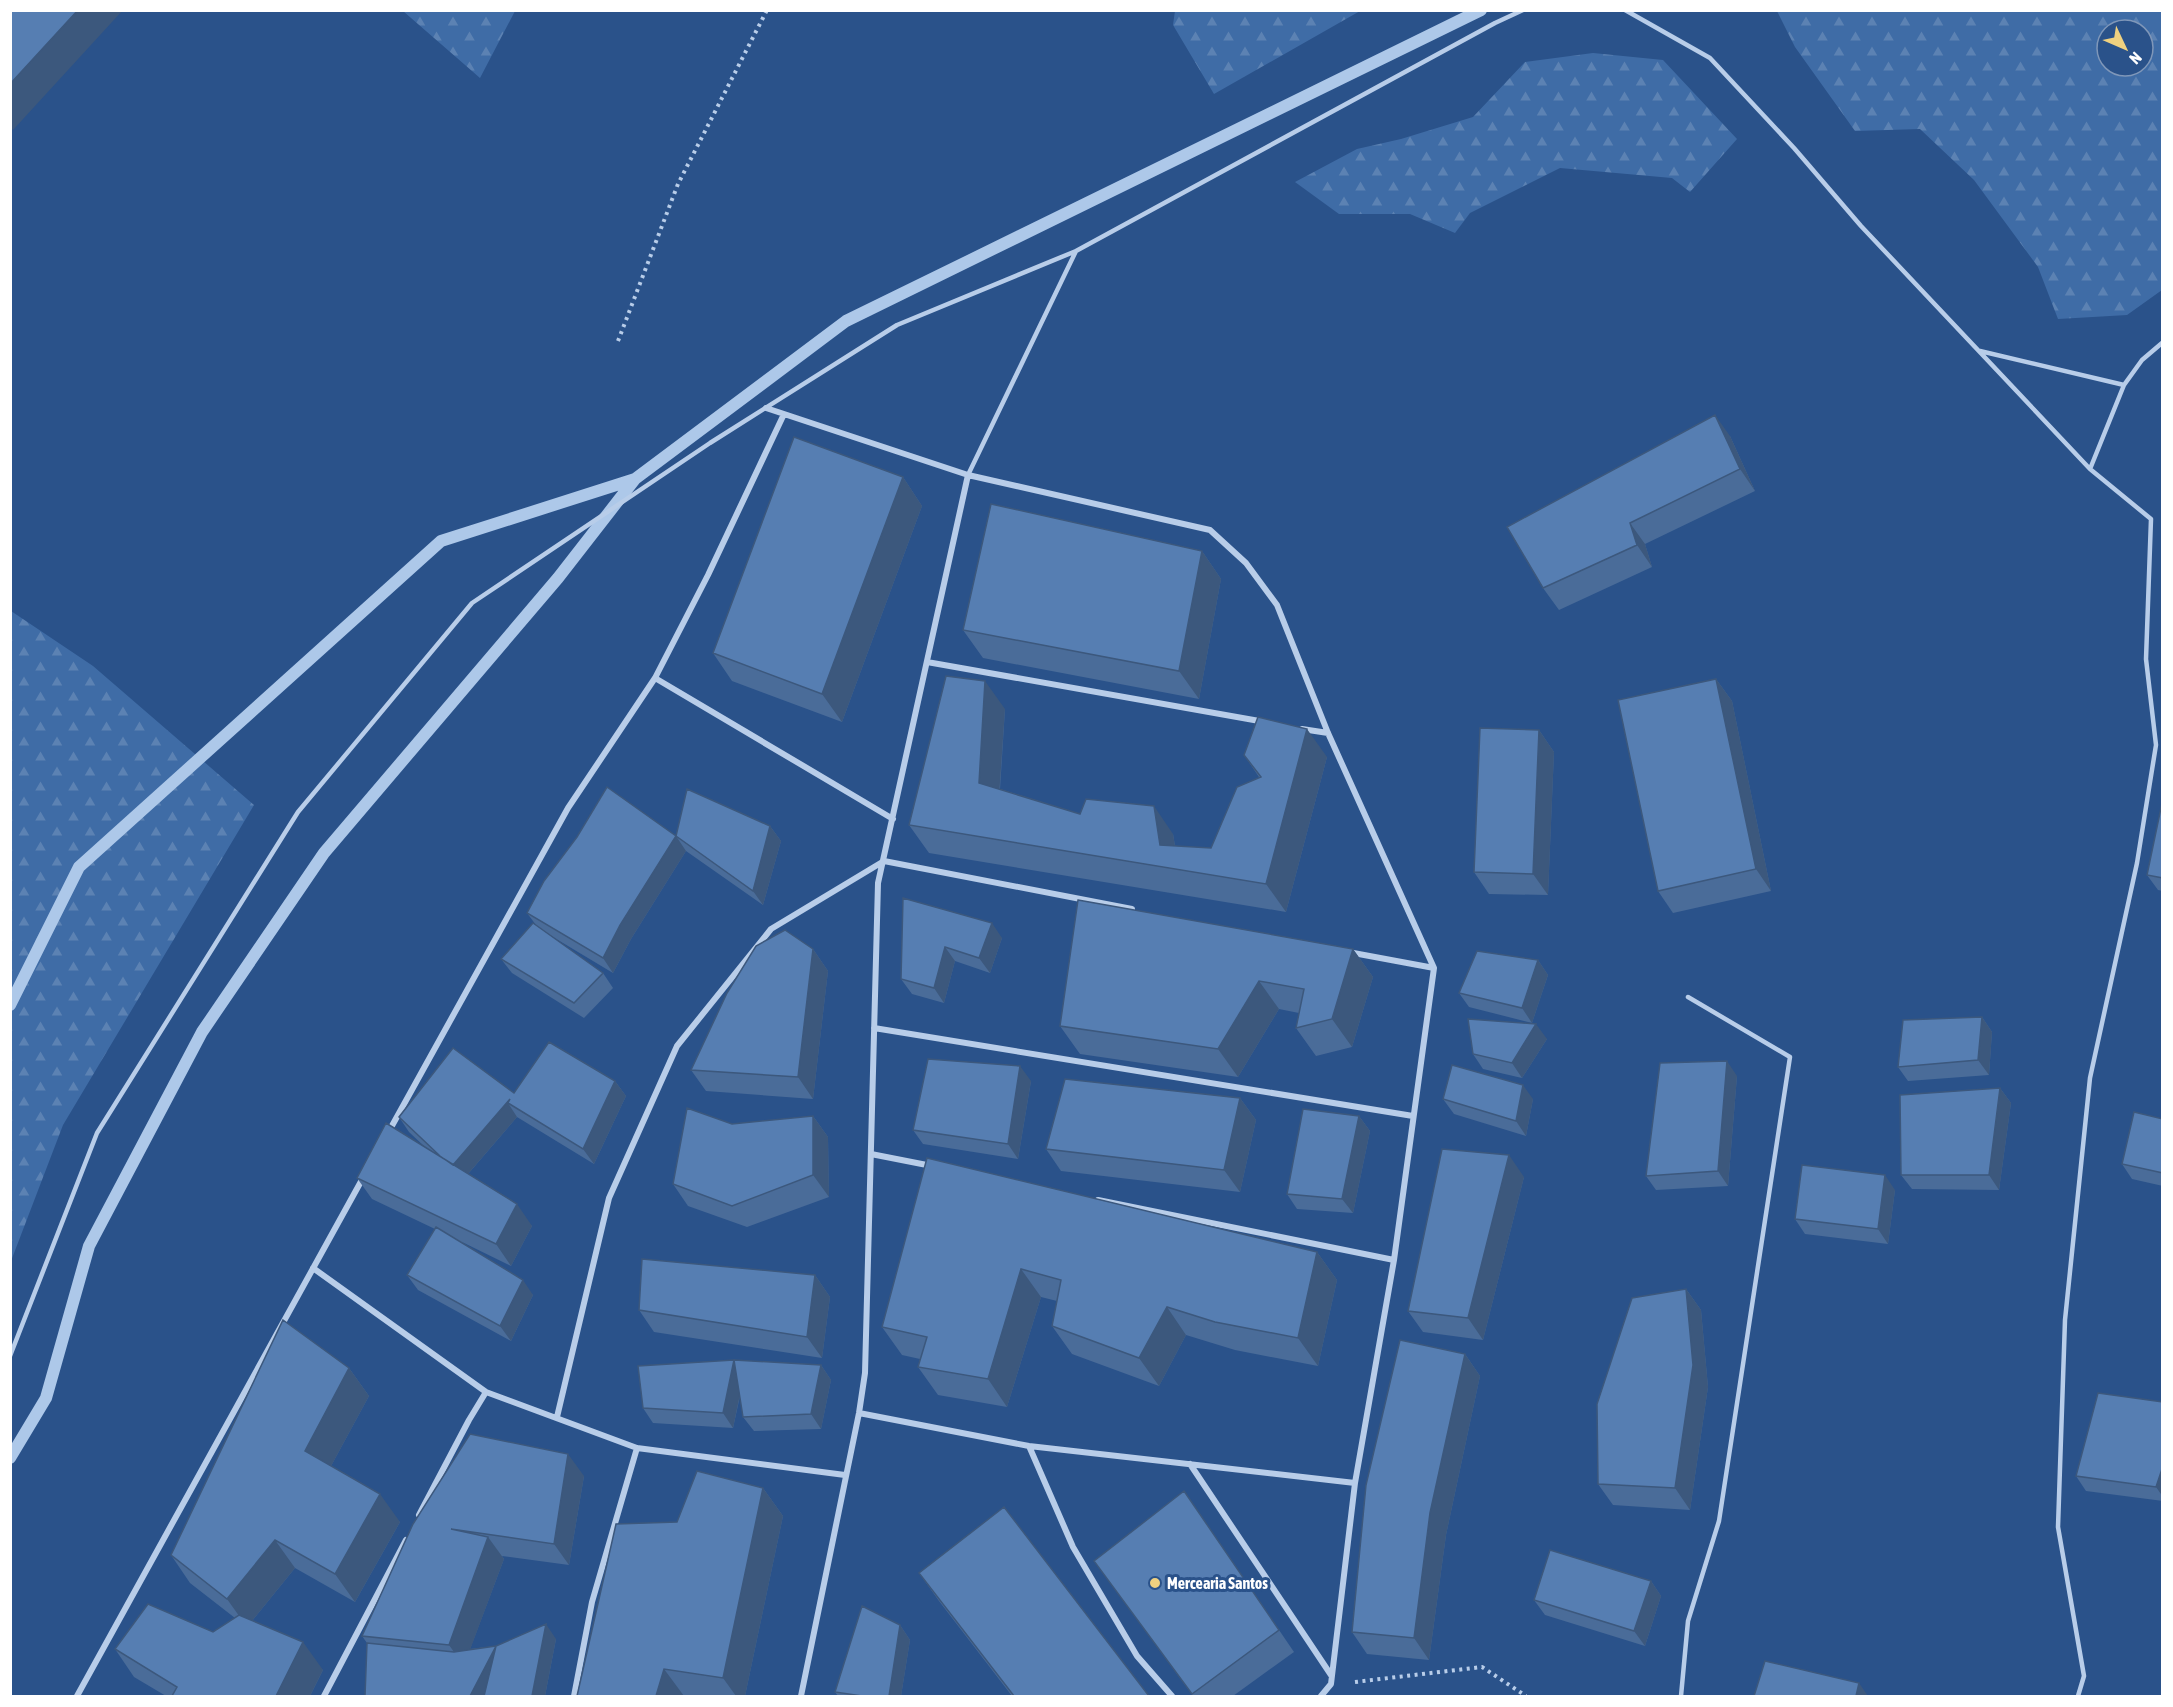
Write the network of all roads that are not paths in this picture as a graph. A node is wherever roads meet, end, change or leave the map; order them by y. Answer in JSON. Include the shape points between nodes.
{"nodes":[{"id":1,"x":1523,"y":10,"type":"edge"},
{"id":2,"x":1626,"y":10,"type":"edge"},
{"id":3,"x":1076,"y":251,"type":"junction"},
{"id":4,"x":2163,"y":342,"type":"edge"},
{"id":5,"x":1979,"y":351,"type":"junction"},
{"id":6,"x":2124,"y":385,"type":"junction"},
{"id":7,"x":766,"y":408,"type":"junction"},
{"id":8,"x":784,"y":414,"type":"junction"},
{"id":9,"x":2090,"y":469,"type":"junction"},
{"id":10,"x":968,"y":475,"type":"junction"},
{"id":11,"x":927,"y":662,"type":"junction"},
{"id":12,"x":655,"y":678,"type":"junction"},
{"id":13,"x":1269,"y":723,"type":"edge"},
{"id":14,"x":1293,"y":727,"type":"edge"},
{"id":15,"x":1328,"y":733,"type":"junction"},
{"id":16,"x":893,"y":819,"type":"junction"},
{"id":17,"x":884,"y":861,"type":"junction"},
{"id":18,"x":1142,"y":911,"type":"edge"},
{"id":19,"x":1340,"y":950,"type":"edge"},
{"id":20,"x":1434,"y":968,"type":"junction"},
{"id":21,"x":1688,"y":997,"type":"dead end"},
{"id":22,"x":874,"y":1028,"type":"junction"},
{"id":23,"x":1413,"y":1116,"type":"junction"},
{"id":24,"x":382,"y":1143,"type":"edge"},
{"id":25,"x":871,"y":1154,"type":"junction"},
{"id":26,"x":941,"y":1168,"type":"edge"},
{"id":27,"x":365,"y":1174,"type":"edge"},
{"id":28,"x":1092,"y":1198,"type":"edge"},
{"id":29,"x":1394,"y":1260,"type":"junction"},
{"id":30,"x":313,"y":1268,"type":"junction"},
{"id":31,"x":10,"y":1356,"type":"edge"},
{"id":32,"x":486,"y":1392,"type":"junction"},
{"id":33,"x":859,"y":1413,"type":"junction"},
{"id":34,"x":557,"y":1417,"type":"junction"},
{"id":35,"x":1029,"y":1446,"type":"junction"},
{"id":36,"x":637,"y":1448,"type":"junction"},
{"id":37,"x":1190,"y":1464,"type":"junction"},
{"id":38,"x":845,"y":1475,"type":"junction"},
{"id":39,"x":1355,"y":1483,"type":"junction"},
{"id":40,"x":413,"y":1527,"type":"edge"},
{"id":41,"x":407,"y":1537,"type":"edge"},
{"id":42,"x":1331,"y":1676,"type":"junction"},
{"id":43,"x":77,"y":1696,"type":"edge"},
{"id":44,"x":324,"y":1696,"type":"edge"},
{"id":45,"x":574,"y":1696,"type":"edge"},
{"id":46,"x":801,"y":1696,"type":"edge"},
{"id":47,"x":1172,"y":1696,"type":"edge"},
{"id":48,"x":1321,"y":1696,"type":"edge"},
{"id":49,"x":1681,"y":1696,"type":"edge"},
{"id":50,"x":2078,"y":1696,"type":"edge"}],
"edges":[{"from":1,"to":3,"type":"lane"},
{"from":2,"to":5,"type":"lane","via":[[1710,58]]},
{"from":3,"to":7,"type":"lane","via":[[897,325]]},
{"from":3,"to":10,"type":"lane"},
{"from":4,"to":6,"type":"lane","via":[[2142,360]]},
{"from":5,"to":6,"type":"lane"},
{"from":5,"to":9,"type":"lane"},
{"from":6,"to":9,"type":"lane"},
{"from":7,"to":8,"type":"street"},
{"from":7,"to":31,"type":"lane","via":[[472,603],[298,812],[97,1133]]},
{"from":8,"to":10,"type":"street"},
{"from":8,"to":12,"type":"street"},
{"from":9,"to":50,"type":"lane","via":[[2151,519],[2146,659],[2156,745],[2137,863],[2090,1078],[2065,1320],[2058,1527],[2084,1676]]},
{"from":10,"to":11,"type":"street"},
{"from":10,"to":15,"type":"street","via":[[1210,530],[1246,563],[1277,605]]},
{"from":11,"to":13,"type":"street"},
{"from":11,"to":16,"type":"street"},
{"from":12,"to":16,"type":"street"},
{"from":12,"to":24,"type":"street","via":[[568,808]]},
{"from":14,"to":15,"type":"street"},
{"from":15,"to":20,"type":"street"},
{"from":16,"to":17,"type":"street"},
{"from":17,"to":18,"type":"street"},
{"from":17,"to":22,"type":"street","via":[[878,883]]},
{"from":17,"to":34,"type":"street","via":[[771,929],[677,1046],[609,1198]]},
{"from":19,"to":20,"type":"street"},
{"from":20,"to":23,"type":"street"},
{"from":21,"to":49,"type":"lane","via":[[1790,1057],[1719,1521],[1688,1621]]},
{"from":22,"to":23,"type":"street"},
{"from":22,"to":25,"type":"street"},
{"from":23,"to":29,"type":"street"},
{"from":25,"to":26,"type":"street"},
{"from":25,"to":33,"type":"street","via":[[865,1373]]},
{"from":27,"to":30,"type":"street"},
{"from":28,"to":29,"type":"street"},
{"from":29,"to":39,"type":"street"},
{"from":30,"to":32,"type":"street"},
{"from":30,"to":43,"type":"street"},
{"from":32,"to":34,"type":"street"},
{"from":32,"to":40,"type":"street"},
{"from":33,"to":35,"type":"street"},
{"from":33,"to":38,"type":"street"},
{"from":34,"to":36,"type":"street"},
{"from":35,"to":37,"type":"street"},
{"from":35,"to":47,"type":"street","via":[[1073,1547],[1137,1656]]},
{"from":36,"to":38,"type":"street"},
{"from":36,"to":45,"type":"street","via":[[592,1602]]},
{"from":37,"to":39,"type":"street"},
{"from":37,"to":42,"type":"street"},
{"from":38,"to":46,"type":"street"},
{"from":39,"to":42,"type":"street"},
{"from":41,"to":44,"type":"street"},
{"from":42,"to":48,"type":"street","via":[[1331,1684]]}]}
